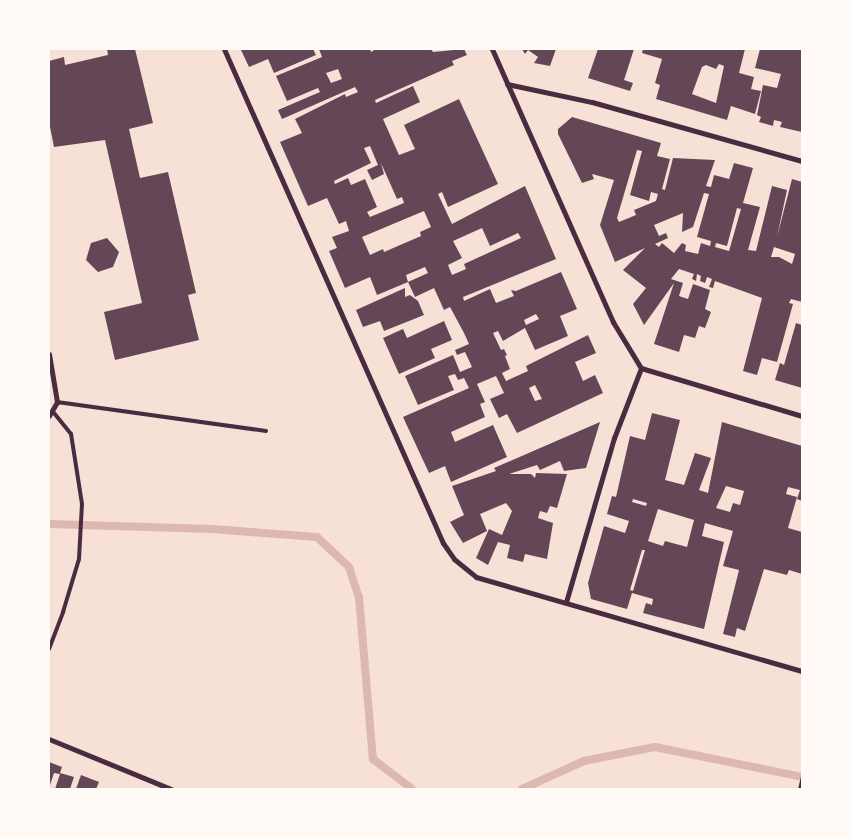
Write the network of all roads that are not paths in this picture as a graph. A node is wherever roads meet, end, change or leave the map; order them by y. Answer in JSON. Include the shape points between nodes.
{"nodes":[{"id":1,"x":224,"y":49,"type":"edge"},
{"id":2,"x":492,"y":49,"type":"edge"},
{"id":3,"x":507,"y":84,"type":"junction"},
{"id":4,"x":802,"y":161,"type":"edge"},
{"id":5,"x":49,"y":354,"type":"edge"},
{"id":6,"x":641,"y":368,"type":"junction"},
{"id":7,"x":57,"y":402,"type":"junction"},
{"id":8,"x":51,"y":414,"type":"edge"},
{"id":9,"x":802,"y":416,"type":"edge"},
{"id":10,"x":266,"y":432,"type":"dead end"},
{"id":11,"x":566,"y":602,"type":"junction"},
{"id":12,"x":49,"y":649,"type":"edge"},
{"id":13,"x":802,"y":671,"type":"edge"},
{"id":14,"x":49,"y":739,"type":"edge"},
{"id":15,"x":171,"y":789,"type":"edge"}],
"edges":[{"from":1,"to":11,"type":"street","via":[[443,542],[464,570],[476,577]]},
{"from":2,"to":3,"type":"street"},
{"from":3,"to":4,"type":"street","via":[[592,102]]},
{"from":3,"to":6,"type":"street","via":[[613,322]]},
{"from":5,"to":7,"type":"street"},
{"from":6,"to":9,"type":"street"},
{"from":6,"to":11,"type":"street","via":[[614,438]]},
{"from":7,"to":8,"type":"street"},
{"from":7,"to":10,"type":"lane"},
{"from":8,"to":12,"type":"lane","via":[[71,434],[82,504],[79,558],[64,612]]},
{"from":11,"to":13,"type":"street"},
{"from":14,"to":15,"type":"street"}]}
